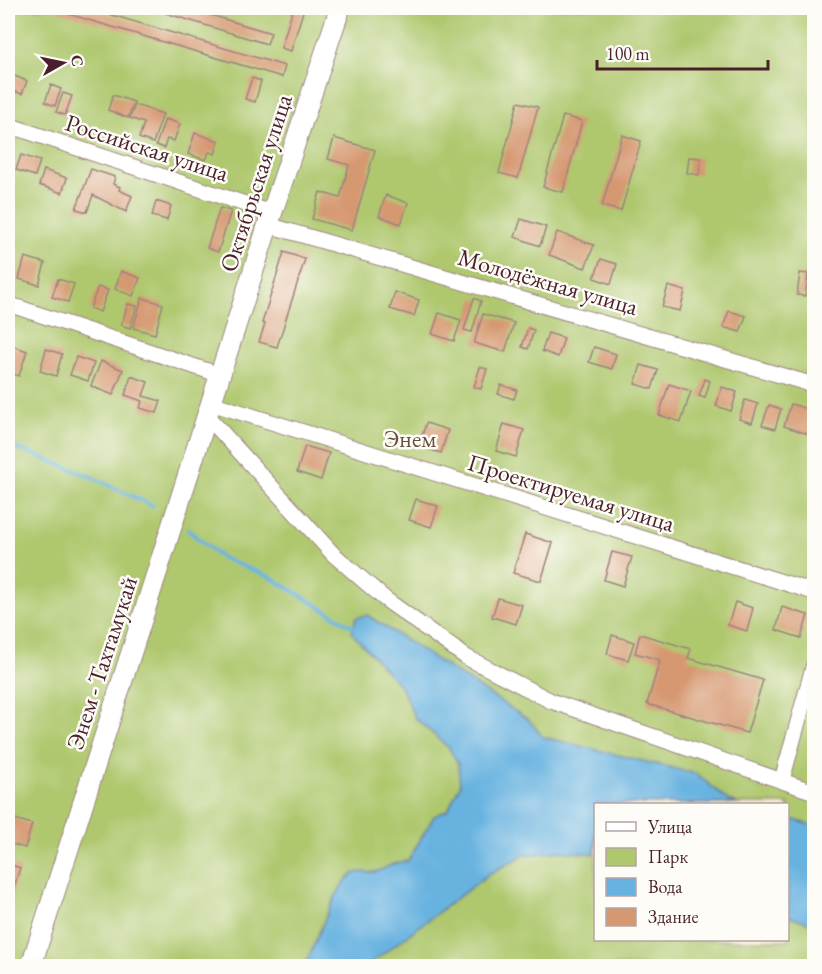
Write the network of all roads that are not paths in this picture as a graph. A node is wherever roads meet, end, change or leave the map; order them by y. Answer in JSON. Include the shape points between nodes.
{"nodes":[{"id":1,"x":340,"y":8,"type":"edge"},
{"id":2,"x":8,"y":125,"type":"edge"},
{"id":3,"x":270,"y":219,"type":"junction"},
{"id":4,"x":8,"y":304,"type":"edge"},
{"id":5,"x":220,"y":375,"type":"junction"},
{"id":6,"x":814,"y":385,"type":"edge"},
{"id":7,"x":209,"y":410,"type":"junction"},
{"id":8,"x":814,"y":592,"type":"edge"},
{"id":9,"x":814,"y":664,"type":"edge"},
{"id":10,"x":782,"y":780,"type":"junction"},
{"id":11,"x":814,"y":792,"type":"edge"},
{"id":12,"x":31,"y":966,"type":"edge"}],
"edges":[{"from":1,"to":3,"type":"main road","name":"Октябрьская улица"},
{"from":2,"to":3,"type":"street","name":"Российская улица"},
{"from":3,"to":5,"type":"main road","name":"Октябрьская улица"},
{"from":3,"to":6,"type":"street","name":"Молодёжная улица"},
{"from":4,"to":5,"type":"street"},
{"from":5,"to":7,"type":"main road","name":"Энем - Тахтамукай"},
{"from":7,"to":8,"type":"street","name":"Проектируемая улица"},
{"from":7,"to":10,"type":"street","via":[[333,554],[386,599],[466,657],[551,701]]},
{"from":7,"to":12,"type":"main road","name":"Энем - Тахтамукай"},
{"from":9,"to":10,"type":"street"},
{"from":10,"to":11,"type":"street"}]}
